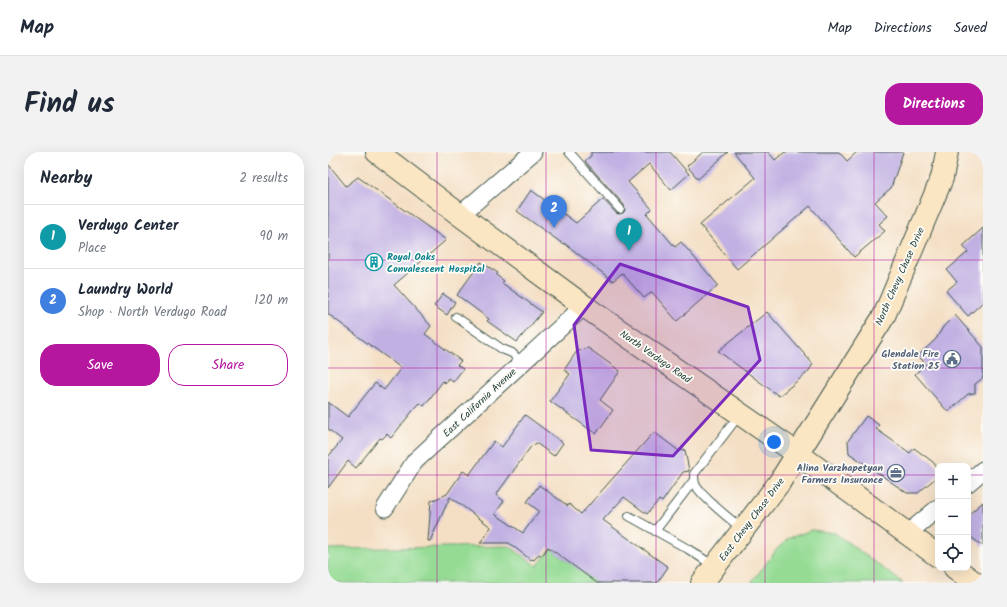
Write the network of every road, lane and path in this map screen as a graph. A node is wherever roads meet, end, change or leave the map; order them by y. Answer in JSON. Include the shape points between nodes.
{"nodes":[{"id":1,"x":377,"y":152,"type":"edge"},
{"id":2,"x":533,"y":152,"type":"edge"},
{"id":3,"x":569,"y":152,"type":"edge"},
{"id":4,"x":947,"y":152,"type":"edge"},
{"id":5,"x":620,"y":209,"type":"dead end"},
{"id":6,"x":460,"y":215,"type":"junction"},
{"id":7,"x":584,"y":306,"type":"junction"},
{"id":8,"x":456,"y":317,"type":"dead end"},
{"id":9,"x":522,"y":362,"type":"junction"},
{"id":10,"x":740,"y":414,"type":"junction"},
{"id":11,"x":798,"y":454,"type":"junction"},
{"id":12,"x":983,"y":470,"type":"edge"},
{"id":13,"x":694,"y":480,"type":"junction"},
{"id":14,"x":971,"y":480,"type":"edge"},
{"id":15,"x":385,"y":508,"type":"dead end"},
{"id":16,"x":935,"y":511,"type":"edge"},
{"id":17,"x":629,"y":516,"type":"dead end"},
{"id":18,"x":655,"y":530,"type":"junction"},
{"id":19,"x":743,"y":530,"type":"junction"},
{"id":20,"x":907,"y":534,"type":"junction"},
{"id":21,"x":935,"y":554,"type":"edge"},
{"id":22,"x":958,"y":571,"type":"edge"},
{"id":23,"x":708,"y":575,"type":"edge"},
{"id":24,"x":975,"y":583,"type":"edge"}],
"edges":[{"from":1,"to":6,"type":"main road","name":"North Verdugo Road"},
{"from":2,"to":6,"type":"street"},
{"from":3,"to":5,"type":"lane"},
{"from":4,"to":11,"type":"main road","name":"North Chevy Chase Drive","via":[[942,178],[884,316]]},
{"from":6,"to":7,"type":"main road","name":"North Verdugo Road"},
{"from":7,"to":9,"type":"street","name":"East California Avenue"},
{"from":7,"to":10,"type":"main road","name":"North Verdugo Road"},
{"from":8,"to":9,"type":"lane"},
{"from":9,"to":15,"type":"street","name":"East California Avenue","via":[[415,461]]},
{"from":10,"to":11,"type":"main road","name":"North Verdugo Road"},
{"from":10,"to":13,"type":"lane","via":[[694,474]]},
{"from":11,"to":19,"type":"main road","name":"East Chevy Chase Drive","via":[[780,483]]},
{"from":11,"to":20,"type":"main road","name":"North Verdugo Road"},
{"from":12,"to":14,"type":"street"},
{"from":13,"to":18,"type":"lane"},
{"from":13,"to":19,"type":"lane","via":[[719,510]]},
{"from":16,"to":20,"type":"street"},
{"from":17,"to":18,"type":"lane"},
{"from":18,"to":23,"type":"lane","via":[[688,549]]},
{"from":19,"to":23,"type":"main road","name":"East Chevy Chase Drive"},
{"from":20,"to":21,"type":"main road","name":"North Verdugo Road"},
{"from":22,"to":24,"type":"main road"}]}
